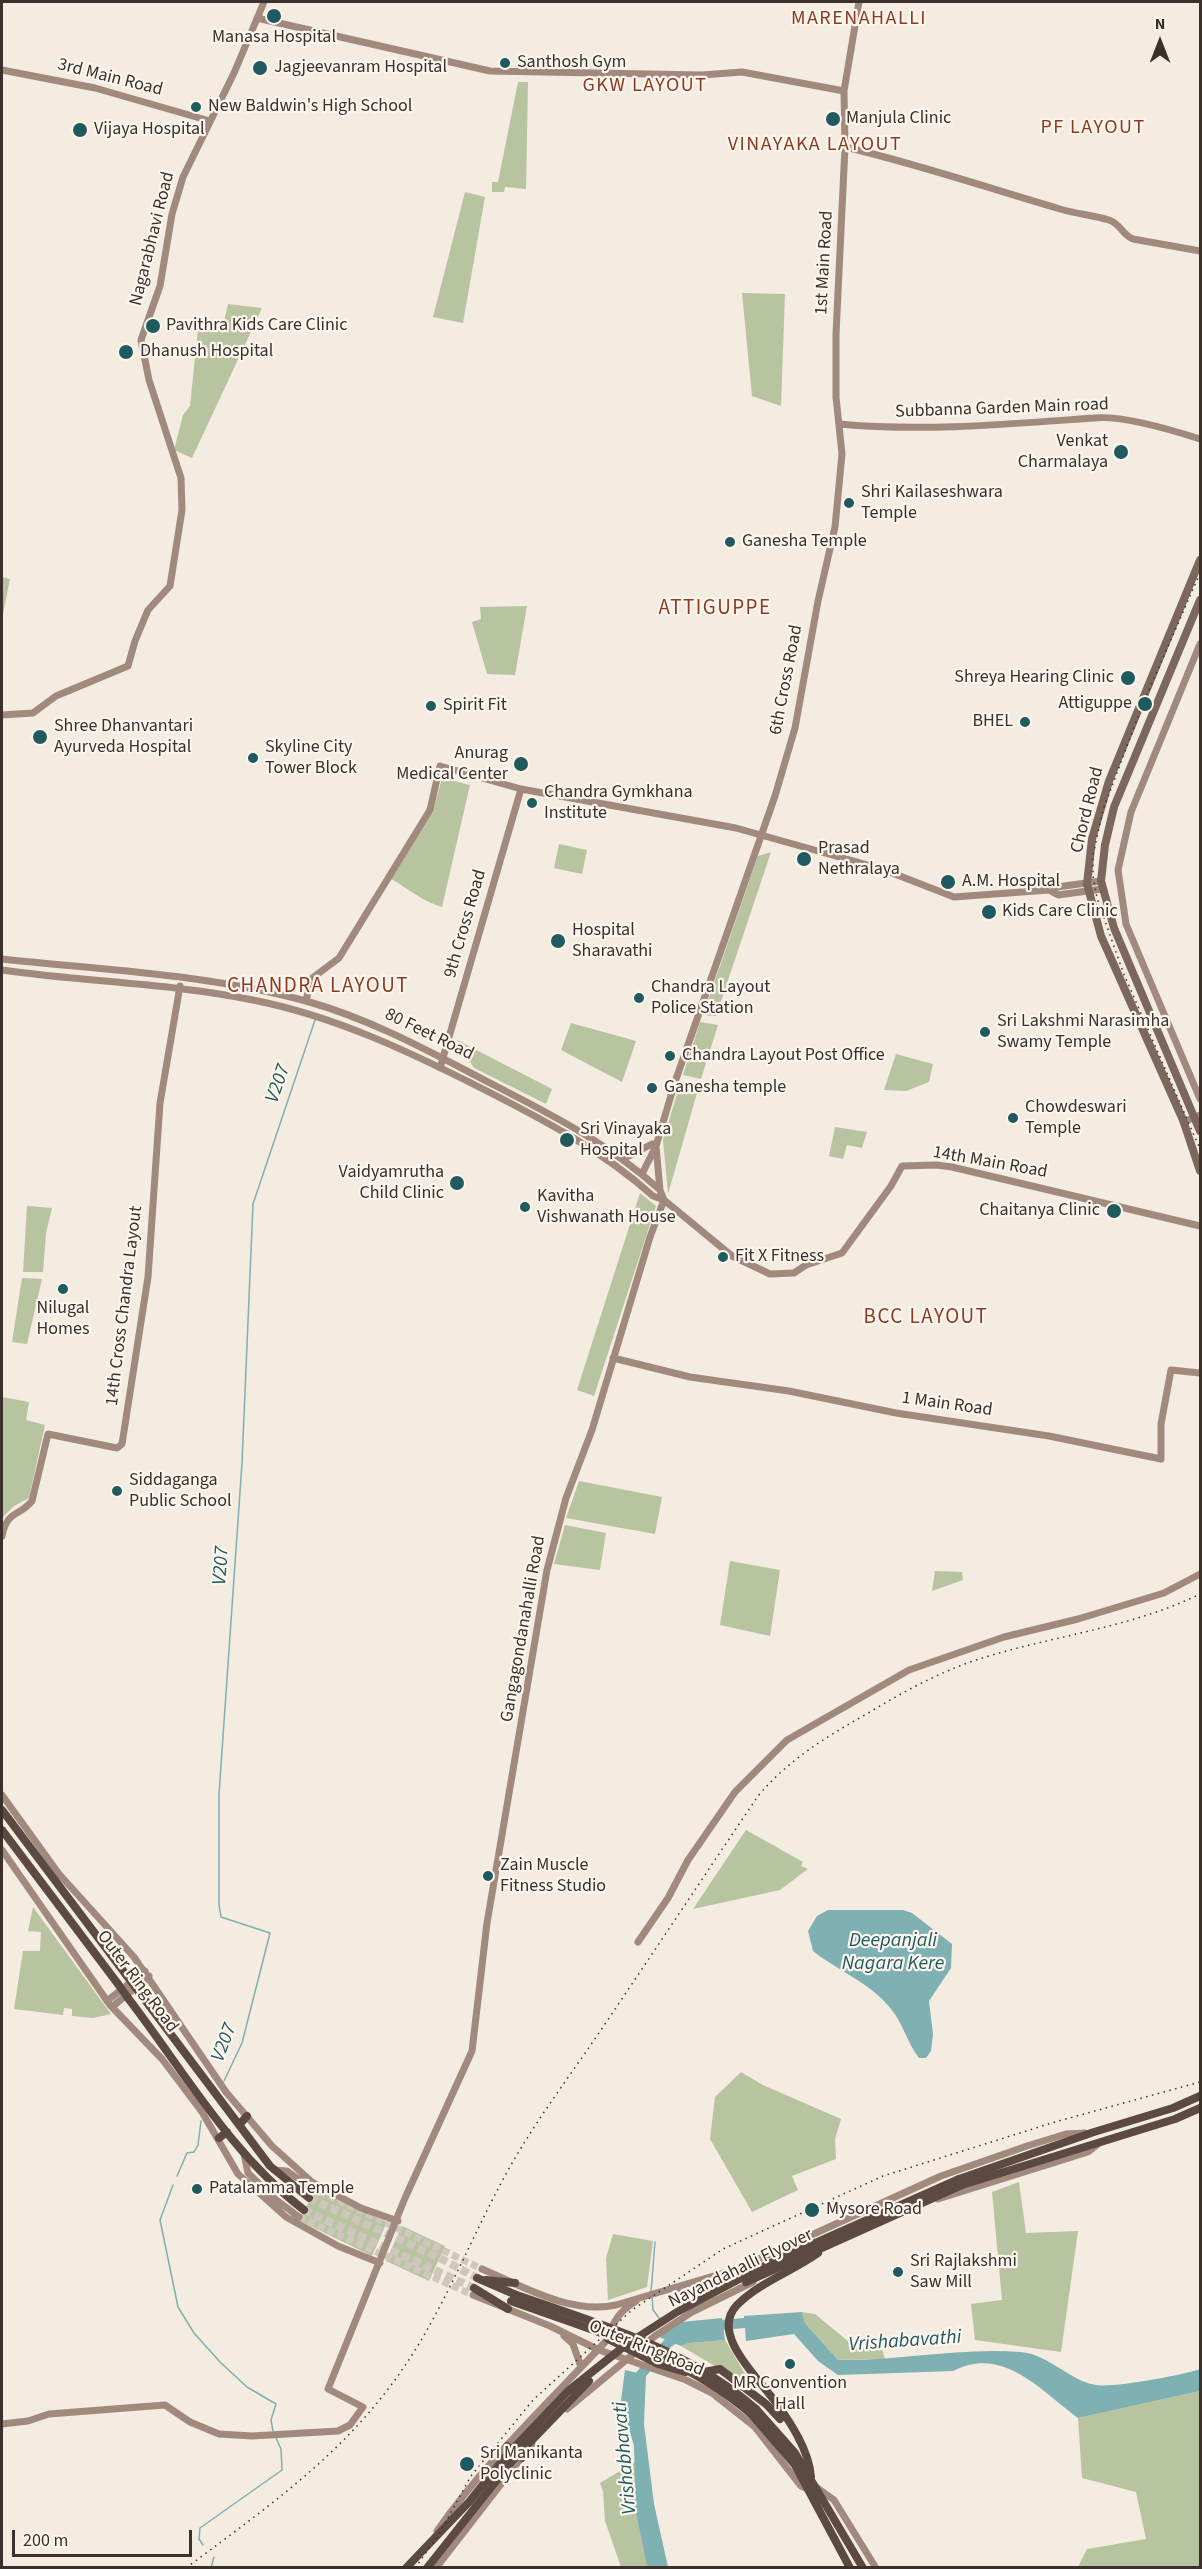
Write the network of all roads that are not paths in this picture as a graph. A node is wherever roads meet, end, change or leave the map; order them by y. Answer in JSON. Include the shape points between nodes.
{"nodes":[{"id":1,"x":264,"y":2,"type":"edge"},
{"id":2,"x":859,"y":2,"type":"edge"},
{"id":3,"x":257,"y":18,"type":"junction"},
{"id":4,"x":2,"y":70,"type":"edge"},
{"id":5,"x":844,"y":91,"type":"junction"},
{"id":6,"x":210,"y":121,"type":"junction"},
{"id":7,"x":845,"y":147,"type":"junction"},
{"id":8,"x":1200,"y":250,"type":"edge"},
{"id":9,"x":839,"y":424,"type":"junction"},
{"id":10,"x":1200,"y":439,"type":"edge"},
{"id":11,"x":835,"y":527,"type":"joint"},
{"id":12,"x":1200,"y":560,"type":"edge"},
{"id":13,"x":1200,"y":600,"type":"edge"},
{"id":14,"x":1200,"y":644,"type":"edge"},
{"id":15,"x":2,"y":715,"type":"edge"},
{"id":16,"x":521,"y":789,"type":"junction"},
{"id":17,"x":762,"y":837,"type":"junction"},
{"id":18,"x":1102,"y":885,"type":"junction"},
{"id":19,"x":1088,"y":888,"type":"junction"},
{"id":20,"x":2,"y":959,"type":"edge"},
{"id":21,"x":2,"y":970,"type":"edge"},
{"id":22,"x":182,"y":978,"type":"junction"},
{"id":23,"x":180,"y":988,"type":"junction"},
{"id":24,"x":306,"y":1001,"type":"junction"},
{"id":25,"x":443,"y":1057,"type":"junction"},
{"id":26,"x":440,"y":1068,"type":"junction"},
{"id":27,"x":1200,"y":1098,"type":"edge"},
{"id":28,"x":1198,"y":1116,"type":"edge"},
{"id":29,"x":1183,"y":1122,"type":"junction"},
{"id":30,"x":1200,"y":1131,"type":"edge"},
{"id":31,"x":655,"y":1143,"type":"junction"},
{"id":32,"x":623,"y":1159,"type":"junction"},
{"id":33,"x":1200,"y":1172,"type":"edge"},
{"id":34,"x":642,"y":1174,"type":"junction"},
{"id":35,"x":638,"y":1183,"type":"junction"},
{"id":36,"x":660,"y":1190,"type":"junction"},
{"id":37,"x":664,"y":1200,"type":"junction"},
{"id":38,"x":1200,"y":1226,"type":"edge"},
{"id":39,"x":613,"y":1358,"type":"junction"},
{"id":40,"x":1200,"y":1373,"type":"edge"},
{"id":41,"x":2,"y":1536,"type":"edge"},
{"id":42,"x":1200,"y":1575,"type":"edge"},
{"id":43,"x":2,"y":1795,"type":"edge"},
{"id":44,"x":2,"y":1810,"type":"edge"},
{"id":45,"x":2,"y":1830,"type":"edge"},
{"id":46,"x":2,"y":1850,"type":"edge"},
{"id":47,"x":638,"y":1942,"type":"dead end"},
{"id":48,"x":147,"y":1974,"type":"junction"},
{"id":49,"x":110,"y":2004,"type":"junction"},
{"id":50,"x":1200,"y":2096,"type":"edge"},
{"id":51,"x":1200,"y":2108,"type":"edge"},
{"id":52,"x":247,"y":2116,"type":"junction"},
{"id":53,"x":239,"y":2125,"type":"junction"},
{"id":54,"x":1094,"y":2133,"type":"junction"},
{"id":55,"x":223,"y":2135,"type":"junction"},
{"id":56,"x":1102,"y":2142,"type":"junction"},
{"id":57,"x":274,"y":2170,"type":"junction"},
{"id":58,"x":960,"y":2182,"type":"junction"},
{"id":59,"x":310,"y":2187,"type":"tunnel mouth"},
{"id":60,"x":309,"y":2198,"type":"tunnel mouth"},
{"id":61,"x":302,"y":2213,"type":"tunnel mouth"},
{"id":62,"x":398,"y":2221,"type":"junction"},
{"id":63,"x":818,"y":2253,"type":"junction"},
{"id":64,"x":380,"y":2263,"type":"junction"},
{"id":65,"x":482,"y":2268,"type":"tunnel mouth"},
{"id":66,"x":515,"y":2283,"type":"junction"},
{"id":67,"x":676,"y":2288,"type":"junction"},
{"id":68,"x":473,"y":2292,"type":"tunnel mouth"},
{"id":69,"x":643,"y":2297,"type":"junction"},
{"id":70,"x":511,"y":2302,"type":"junction"},
{"id":71,"x":692,"y":2312,"type":"junction"},
{"id":72,"x":550,"y":2326,"type":"junction"},
{"id":73,"x":608,"y":2339,"type":"junction"},
{"id":74,"x":598,"y":2350,"type":"junction"},
{"id":75,"x":637,"y":2357,"type":"junction"},
{"id":76,"x":626,"y":2358,"type":"junction"},
{"id":77,"x":581,"y":2367,"type":"junction"},
{"id":78,"x":660,"y":2368,"type":"junction"},
{"id":79,"x":753,"y":2412,"type":"junction"},
{"id":80,"x":2,"y":2424,"type":"edge"},
{"id":81,"x":793,"y":2432,"type":"junction"},
{"id":82,"x":507,"y":2446,"type":"junction"},
{"id":83,"x":522,"y":2458,"type":"junction"},
{"id":84,"x":509,"y":2459,"type":"junction"},
{"id":85,"x":811,"y":2477,"type":"junction"},
{"id":86,"x":812,"y":2488,"type":"junction"},
{"id":87,"x":429,"y":2543,"type":"junction"},
{"id":88,"x":406,"y":2568,"type":"edge"},
{"id":89,"x":427,"y":2568,"type":"edge"},
{"id":90,"x":436,"y":2568,"type":"edge"},
{"id":91,"x":850,"y":2568,"type":"edge"},
{"id":92,"x":863,"y":2568,"type":"edge"},
{"id":93,"x":876,"y":2568,"type":"edge"}],
"edges":[{"from":1,"to":3,"type":"street","name":"Nagarabhavi Road"},
{"from":2,"to":5,"type":"street","name":"1st Main Road"},
{"from":3,"to":5,"type":"street","via":[[490,72],[742,72]]},
{"from":3,"to":6,"type":"street","name":"Nagarabhavi Road"},
{"from":4,"to":6,"type":"street","name":"3rd Main Road","via":[[106,91]]},
{"from":5,"to":7,"type":"street","name":"1st Main Road"},
{"from":6,"to":15,"type":"street","name":"Nagarabhavi Road","via":[[183,177],[172,214],[160,286],[141,340],[149,380],[181,478],[182,510],[170,586],[148,610],[128,666],[56,696],[33,712]]},
{"from":7,"to":8,"type":"street","via":[[1064,211],[1108,220],[1132,239]]},
{"from":7,"to":9,"type":"street","name":"1st Main Road","via":[[836,333]]},
{"from":9,"to":10,"type":"street","name":"Subbanna Garden Main road","via":[[920,427],[1047,423],[1095,417]]},
{"from":9,"to":11,"type":"street","name":"1st Main Road","via":[[842,454]]},
{"from":11,"to":17,"type":"street","name":"6th Cross Road","via":[[795,728]]},
{"from":12,"to":19,"type":"main road","name":"Chord Road","via":[[1108,780],[1092,839]]},
{"from":13,"to":18,"type":"main road","name":"Chord Road","via":[[1114,807],[1105,845]]},
{"from":14,"to":27,"type":"street","via":[[1131,812],[1118,870],[1126,924]]},
{"from":16,"to":17,"type":"street","via":[[628,806]]},
{"from":16,"to":24,"type":"street","via":[[440,766],[430,810],[339,958],[311,979]]},
{"from":16,"to":25,"type":"street","name":"9th Cross Road"},
{"from":17,"to":19,"type":"street","via":[[882,869],[954,897],[1054,891],[1058,895]]},
{"from":17,"to":31,"type":"street","name":"6th Cross Road"},
{"from":18,"to":19,"type":"street"},
{"from":18,"to":28,"type":"main road","name":"Chord Road","via":[[1114,928]]},
{"from":19,"to":29,"type":"main road","name":"Chord Road","via":[[1101,936]]},
{"from":20,"to":22,"type":"street","name":"80 Feet Road"},
{"from":21,"to":23,"type":"street","name":"80 Feet Road"},
{"from":22,"to":23,"type":"street","name":"14th Cross Chandra Layout"},
{"from":22,"to":24,"type":"street","name":"80 Feet Road"},
{"from":23,"to":26,"type":"street","name":"80 Feet Road","via":[[278,1006],[330,1021]]},
{"from":23,"to":41,"type":"street","name":"14th Cross Chandra Layout","via":[[160,1103],[147,1277],[121,1446],[48,1434],[32,1501],[13,1513],[3,1526]]},
{"from":24,"to":25,"type":"street","name":"80 Feet Road","via":[[369,1022]]},
{"from":25,"to":26,"type":"street","name":"9th Cross Road"},
{"from":25,"to":32,"type":"street","name":"80 Feet Road","via":[[583,1131]]},
{"from":26,"to":35,"type":"street","name":"80 Feet Road","via":[[580,1141]]},
{"from":28,"to":29,"type":"street"},
{"from":28,"to":30,"type":"main road","name":"Chord Road"},
{"from":29,"to":33,"type":"main road","name":"Chord Road"},
{"from":31,"to":32,"type":"street"},
{"from":31,"to":34,"type":"street","name":"6th Cross Road"},
{"from":31,"to":36,"type":"street"},
{"from":32,"to":34,"type":"street","name":"80 Feet Road"},
{"from":34,"to":35,"type":"street","name":"6th Cross Road"},
{"from":34,"to":36,"type":"street","name":"80 Feet Road"},
{"from":35,"to":37,"type":"street"},
{"from":36,"to":37,"type":"street"},
{"from":37,"to":38,"type":"street","name":"14th Main Road","via":[[732,1256],[770,1274],[794,1273],[842,1253],[902,1166],[952,1167]]},
{"from":37,"to":39,"type":"street","name":"Gangagondanahalli Road"},
{"from":39,"to":40,"type":"street","name":"1 Main Road","via":[[690,1377],[1049,1436],[1161,1459],[1161,1424],[1171,1370]]},
{"from":39,"to":62,"type":"street","name":"Gangagondanahalli Road","via":[[592,1430],[566,1498],[547,1570],[487,1923],[472,2051]]},
{"from":42,"to":47,"type":"street","via":[[1164,1593],[1004,1637],[909,1670],[787,1740],[735,1792]]},
{"from":43,"to":48,"type":"street","via":[[59,1874]]},
{"from":44,"to":53,"type":"highway","name":"Outer Ring Road","bridge":true},
{"from":45,"to":55,"type":"highway","name":"Outer Ring Road","bridge":true,"via":[[118,1984]]},
{"from":46,"to":49,"type":"street"},
{"from":48,"to":49,"type":"street"},
{"from":48,"to":52,"type":"street"},
{"from":49,"to":55,"type":"street","via":[[162,2059]]},
{"from":50,"to":54,"type":"highway"},
{"from":51,"to":56,"type":"highway"},
{"from":52,"to":53,"type":"highway"},
{"from":52,"to":62,"type":"street","via":[[272,2146],[312,2182],[361,2208]]},
{"from":53,"to":57,"type":"highway","name":"Outer Ring Road"},
{"from":54,"to":58,"type":"highway","name":"Nayandahalli Flyover"},
{"from":54,"to":67,"type":"street","via":[[1066,2134],[941,2176],[717,2277]]},
{"from":55,"to":61,"type":"highway","name":"Outer Ring Road"},
{"from":55,"to":64,"type":"street","via":[[226,2156],[238,2174],[267,2202],[338,2246]]},
{"from":56,"to":58,"type":"highway","name":"Nayandahalli Flyover"},
{"from":56,"to":63,"type":"street","via":[[1088,2152],[931,2202]]},
{"from":57,"to":59,"type":"street","via":[[287,2171]]},
{"from":57,"to":60,"type":"highway","name":"Outer Ring Road"},
{"from":58,"to":84,"type":"highway","name":"Nayandahalli Flyover","bridge":true,"via":[[681,2315],[603,2368]]},
{"from":62,"to":64,"type":"street","name":"Gangagondanahalli Road"},
{"from":63,"to":71,"type":"street"},
{"from":63,"to":81,"type":"highway","via":[[749,2295],[735,2307],[730,2318],[729,2331],[747,2368]]},
{"from":64,"to":80,"type":"street","name":"Gangagondanahalli Road","via":[[328,2389],[363,2407],[350,2426],[338,2431],[219,2434],[165,2405],[50,2414]]},
{"from":65,"to":66,"type":"street"},
{"from":66,"to":69,"type":"street","via":[[583,2307],[603,2308]]},
{"from":66,"to":70,"type":"highway","name":"Outer Ring Road","via":[[477,2278]]},
{"from":67,"to":69,"type":"street"},
{"from":67,"to":71,"type":"street"},
{"from":68,"to":70,"type":"highway","name":"Outer Ring Road"},
{"from":69,"to":73,"type":"street","via":[[616,2317]]},
{"from":70,"to":72,"type":"street","name":"Outer Ring Road"},
{"from":70,"to":79,"type":"highway","bridge":true,"via":[[678,2364]]},
{"from":71,"to":75,"type":"street"},
{"from":72,"to":74,"type":"street","name":"Outer Ring Road"},
{"from":72,"to":77,"type":"street","via":[[573,2344]]},
{"from":73,"to":74,"type":"street"},
{"from":73,"to":75,"type":"highway"},
{"from":74,"to":76,"type":"street","name":"Outer Ring Road"},
{"from":74,"to":77,"type":"street"},
{"from":75,"to":76,"type":"street"},
{"from":75,"to":78,"type":"highway"},
{"from":76,"to":83,"type":"street","via":[[564,2411]]},
{"from":77,"to":82,"type":"street"},
{"from":78,"to":81,"type":"highway","via":[[690,2373],[720,2369],[766,2404]]},
{"from":78,"to":86,"type":"street","name":"Outer Ring Road","via":[[712,2393],[741,2415],[801,2486]]},
{"from":79,"to":85,"type":"highway","via":[[779,2433]]},
{"from":79,"to":86,"type":"highway","name":"Outer Ring Road"},
{"from":81,"to":85,"type":"highway","via":[[810,2462]]},
{"from":82,"to":83,"type":"highway"},
{"from":82,"to":87,"type":"street","via":[[454,2506]]},
{"from":83,"to":90,"type":"street"},
{"from":84,"to":87,"type":"highway","name":"Nayandahalli Flyover"},
{"from":84,"to":89,"type":"highway","name":"Nayandahalli Flyover"},
{"from":85,"to":86,"type":"highway","name":"Outer Ring Road"},
{"from":86,"to":91,"type":"highway","name":"Outer Ring Road"},
{"from":86,"to":92,"type":"highway","name":"Outer Ring Road"},
{"from":86,"to":93,"type":"street","via":[[834,2500]]},
{"from":87,"to":88,"type":"highway"}]}
